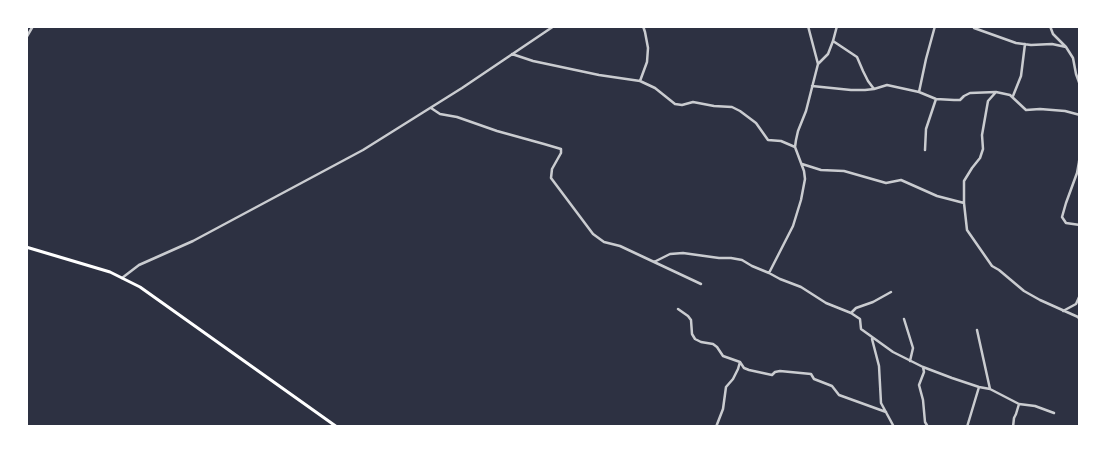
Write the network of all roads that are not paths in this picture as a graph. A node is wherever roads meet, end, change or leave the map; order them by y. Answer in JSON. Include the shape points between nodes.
{"nodes":[{"id":1,"x":33,"y":26,"type":"edge"},
{"id":2,"x":554,"y":26,"type":"edge"},
{"id":3,"x":643,"y":26,"type":"edge"},
{"id":4,"x":808,"y":26,"type":"edge"},
{"id":5,"x":837,"y":26,"type":"edge"},
{"id":6,"x":934,"y":26,"type":"edge"},
{"id":7,"x":1050,"y":26,"type":"edge"},
{"id":8,"x":974,"y":28,"type":"dead end"},
{"id":9,"x":26,"y":38,"type":"edge"},
{"id":10,"x":834,"y":41,"type":"junction"},
{"id":11,"x":1025,"y":44,"type":"junction"},
{"id":12,"x":1066,"y":47,"type":"junction"},
{"id":13,"x":512,"y":54,"type":"junction"},
{"id":14,"x":818,"y":64,"type":"junction"},
{"id":15,"x":640,"y":81,"type":"junction"},
{"id":16,"x":1080,"y":84,"type":"edge"},
{"id":17,"x":812,"y":86,"type":"junction"},
{"id":18,"x":874,"y":89,"type":"junction"},
{"id":19,"x":919,"y":92,"type":"junction"},
{"id":20,"x":996,"y":92,"type":"junction"},
{"id":21,"x":1013,"y":97,"type":"junction"},
{"id":22,"x":936,"y":99,"type":"junction"},
{"id":23,"x":430,"y":108,"type":"junction"},
{"id":24,"x":1080,"y":115,"type":"edge"},
{"id":25,"x":796,"y":147,"type":"junction"},
{"id":26,"x":925,"y":150,"type":"dead end"},
{"id":27,"x":1080,"y":152,"type":"edge"},
{"id":28,"x":802,"y":164,"type":"junction"},
{"id":29,"x":964,"y":203,"type":"junction"},
{"id":30,"x":1080,"y":225,"type":"edge"},
{"id":31,"x":26,"y":247,"type":"edge"},
{"id":32,"x":654,"y":262,"type":"junction"},
{"id":33,"x":769,"y":273,"type":"junction"},
{"id":34,"x":122,"y":278,"type":"junction"},
{"id":35,"x":702,"y":284,"type":"dead end"},
{"id":36,"x":891,"y":292,"type":"dead end"},
{"id":37,"x":1080,"y":295,"type":"edge"},
{"id":38,"x":678,"y":309,"type":"dead end"},
{"id":39,"x":1063,"y":311,"type":"junction"},
{"id":40,"x":851,"y":313,"type":"junction"},
{"id":41,"x":904,"y":319,"type":"dead end"},
{"id":42,"x":1080,"y":320,"type":"edge"},
{"id":43,"x":977,"y":330,"type":"dead end"},
{"id":44,"x":872,"y":337,"type":"junction"},
{"id":45,"x":910,"y":361,"type":"junction"},
{"id":46,"x":740,"y":362,"type":"junction"},
{"id":47,"x":923,"y":367,"type":"junction"},
{"id":48,"x":980,"y":387,"type":"junction"},
{"id":49,"x":990,"y":389,"type":"junction"},
{"id":50,"x":1020,"y":404,"type":"junction"},
{"id":51,"x":886,"y":412,"type":"junction"},
{"id":52,"x":1054,"y":413,"type":"dead end"},
{"id":53,"x":337,"y":427,"type":"edge"},
{"id":54,"x":716,"y":427,"type":"edge"},
{"id":55,"x":894,"y":427,"type":"edge"},
{"id":56,"x":928,"y":427,"type":"edge"},
{"id":57,"x":967,"y":427,"type":"edge"},
{"id":58,"x":1013,"y":427,"type":"edge"}],
"edges":[{"from":1,"to":9,"type":"street"},
{"from":2,"to":13,"type":"street"},
{"from":3,"to":15,"type":"street","via":[[648,48]]},
{"from":4,"to":14,"type":"street"},
{"from":5,"to":10,"type":"street"},
{"from":6,"to":19,"type":"street"},
{"from":7,"to":12,"type":"street"},
{"from":8,"to":11,"type":"street"},
{"from":10,"to":14,"type":"street"},
{"from":10,"to":18,"type":"street","via":[[857,57]]},
{"from":11,"to":12,"type":"street"},
{"from":11,"to":21,"type":"street","via":[[1021,76]]},
{"from":12,"to":16,"type":"street","via":[[1073,58]]},
{"from":13,"to":15,"type":"street","via":[[599,75]]},
{"from":13,"to":23,"type":"street"},
{"from":14,"to":17,"type":"street"},
{"from":15,"to":25,"type":"street","via":[[675,104],[693,102],[732,107],[756,123],[768,140]]},
{"from":17,"to":18,"type":"street"},
{"from":17,"to":25,"type":"street"},
{"from":18,"to":19,"type":"street","via":[[888,84]]},
{"from":19,"to":22,"type":"street"},
{"from":20,"to":21,"type":"street"},
{"from":20,"to":22,"type":"street","via":[[970,93],[960,100]]},
{"from":20,"to":29,"type":"street","via":[[988,101],[980,158],[964,181]]},
{"from":21,"to":24,"type":"street","via":[[1026,110]]},
{"from":22,"to":26,"type":"street","via":[[926,129]]},
{"from":23,"to":32,"type":"street","via":[[440,114],[561,150],[551,178],[593,234],[604,242]]},
{"from":23,"to":34,"type":"street","via":[[363,150],[139,265]]},
{"from":25,"to":28,"type":"street"},
{"from":27,"to":30,"type":"street","via":[[1062,217],[1066,223]]},
{"from":28,"to":29,"type":"street","via":[[886,183],[901,180],[937,196]]},
{"from":28,"to":33,"type":"street","via":[[805,179],[797,216]]},
{"from":29,"to":39,"type":"street","via":[[967,230],[992,266],[1024,291]]},
{"from":31,"to":34,"type":"main road"},
{"from":32,"to":33,"type":"street","via":[[670,254],[683,253],[742,260]]},
{"from":32,"to":35,"type":"street"},
{"from":33,"to":40,"type":"street"},
{"from":34,"to":53,"type":"main road","via":[[140,287]]},
{"from":36,"to":40,"type":"street"},
{"from":37,"to":39,"type":"street","via":[[1076,304]]},
{"from":38,"to":46,"type":"street","via":[[691,320],[695,339],[713,344],[723,356]]},
{"from":39,"to":42,"type":"street"},
{"from":40,"to":44,"type":"street","via":[[860,318],[861,329]]},
{"from":41,"to":45,"type":"street","via":[[913,348]]},
{"from":43,"to":49,"type":"street"},
{"from":44,"to":45,"type":"street"},
{"from":44,"to":51,"type":"street","via":[[879,366],[881,404]]},
{"from":45,"to":47,"type":"street"},
{"from":46,"to":51,"type":"street","via":[[744,368],[772,375],[780,371],[811,374],[814,379],[832,386],[839,395]]},
{"from":46,"to":54,"type":"street","via":[[726,387]]},
{"from":47,"to":48,"type":"street"},
{"from":47,"to":56,"type":"street","via":[[919,385]]},
{"from":48,"to":49,"type":"street"},
{"from":48,"to":57,"type":"street"},
{"from":49,"to":50,"type":"street"},
{"from":50,"to":52,"type":"street"},
{"from":50,"to":58,"type":"street"},
{"from":51,"to":55,"type":"street"}]}
